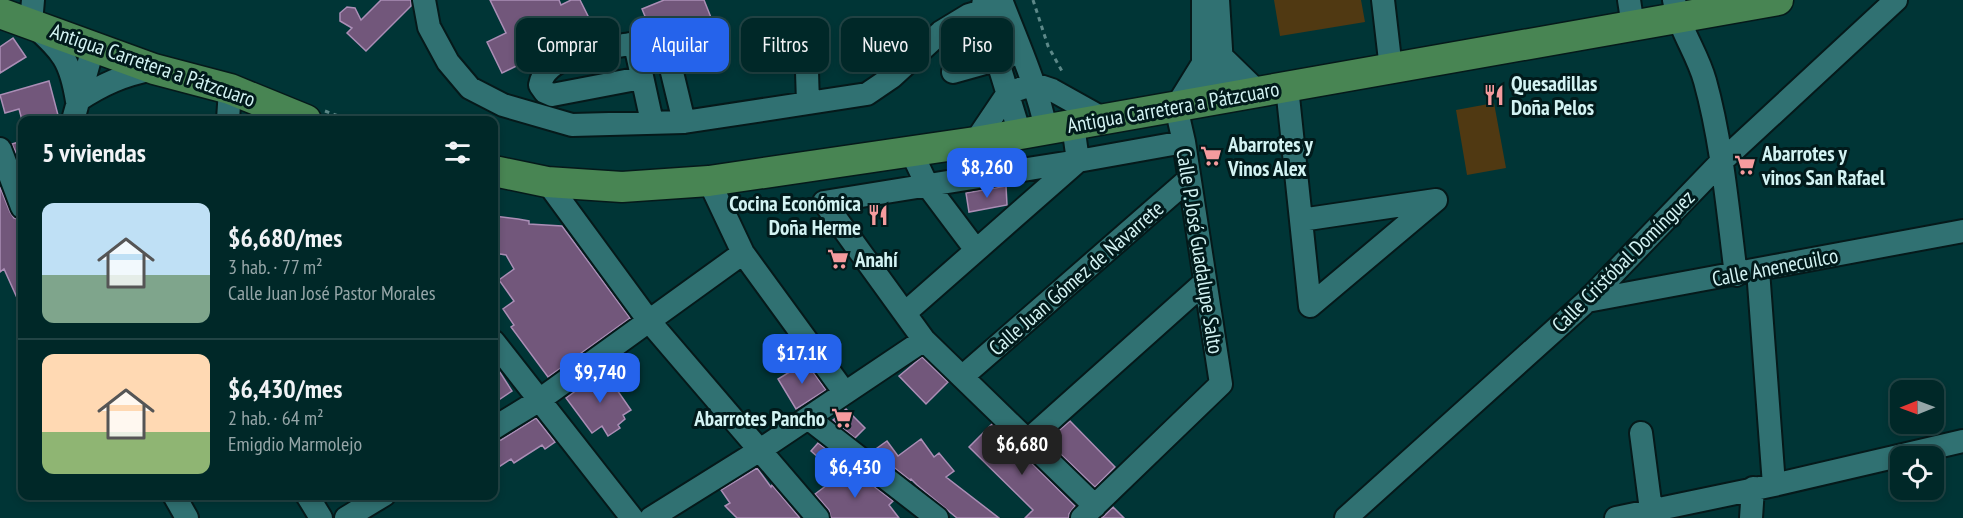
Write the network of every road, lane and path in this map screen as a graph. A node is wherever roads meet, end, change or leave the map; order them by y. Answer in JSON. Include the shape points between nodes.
{"nodes":[{"id":1,"x":424,"y":0,"type":"edge"},
{"id":2,"x":1033,"y":0,"type":"edge"},
{"id":3,"x":1203,"y":0,"type":"edge"},
{"id":4,"x":1218,"y":0,"type":"edge"},
{"id":5,"x":1383,"y":0,"type":"edge"},
{"id":6,"x":1778,"y":0,"type":"edge"},
{"id":7,"x":1896,"y":0,"type":"edge"},
{"id":8,"x":991,"y":4,"type":"edge"},
{"id":9,"x":1653,"y":11,"type":"edge"},
{"id":10,"x":32,"y":12,"type":"edge"},
{"id":11,"x":0,"y":13,"type":"edge"},
{"id":12,"x":93,"y":48,"type":"junction"},
{"id":13,"x":1022,"y":53,"type":"junction"},
{"id":14,"x":1013,"y":56,"type":"edge"},
{"id":15,"x":1212,"y":60,"type":"junction"},
{"id":16,"x":154,"y":69,"type":"junction"},
{"id":17,"x":1391,"y":69,"type":"junction"},
{"id":18,"x":672,"y":72,"type":"edge"},
{"id":19,"x":807,"y":72,"type":"dead end"},
{"id":20,"x":1001,"y":72,"type":"edge"},
{"id":21,"x":1066,"y":76,"type":"dead end"},
{"id":22,"x":641,"y":78,"type":"dead end"},
{"id":23,"x":1034,"y":84,"type":"junction"},
{"id":24,"x":1287,"y":87,"type":"junction"},
{"id":25,"x":230,"y":89,"type":"junction"},
{"id":26,"x":1258,"y":92,"type":"junction"},
{"id":27,"x":1008,"y":93,"type":"junction"},
{"id":28,"x":1201,"y":102,"type":"junction"},
{"id":29,"x":808,"y":104,"type":"junction"},
{"id":30,"x":75,"y":111,"type":"edge"},
{"id":31,"x":228,"y":116,"type":"edge"},
{"id":32,"x":296,"y":116,"type":"edge"},
{"id":33,"x":1104,"y":119,"type":"junction"},
{"id":34,"x":652,"y":122,"type":"junction"},
{"id":35,"x":684,"y":122,"type":"junction"},
{"id":36,"x":1046,"y":129,"type":"junction"},
{"id":37,"x":975,"y":141,"type":"junction"},
{"id":38,"x":1184,"y":142,"type":"junction"},
{"id":39,"x":0,"y":149,"type":"edge"},
{"id":40,"x":911,"y":151,"type":"junction"},
{"id":41,"x":1078,"y":161,"type":"junction"},
{"id":42,"x":1721,"y":162,"type":"junction"},
{"id":43,"x":823,"y":164,"type":"junction"},
{"id":44,"x":498,"y":172,"type":"edge"},
{"id":45,"x":1189,"y":178,"type":"junction"},
{"id":46,"x":709,"y":181,"type":"junction"},
{"id":47,"x":547,"y":182,"type":"junction"},
{"id":48,"x":927,"y":185,"type":"junction"},
{"id":49,"x":18,"y":196,"type":"edge"},
{"id":50,"x":824,"y":202,"type":"junction"},
{"id":51,"x":1301,"y":220,"type":"junction"},
{"id":52,"x":1963,"y":231,"type":"edge"},
{"id":53,"x":976,"y":250,"type":"junction"},
{"id":54,"x":742,"y":253,"type":"junction"},
{"id":55,"x":1758,"y":270,"type":"junction"},
{"id":56,"x":1736,"y":275,"type":"junction"},
{"id":57,"x":1205,"y":282,"type":"junction"},
{"id":58,"x":1587,"y":301,"type":"junction"},
{"id":59,"x":905,"y":313,"type":"junction"},
{"id":60,"x":649,"y":321,"type":"junction"},
{"id":61,"x":924,"y":340,"type":"junction"},
{"id":62,"x":498,"y":347,"type":"edge"},
{"id":63,"x":962,"y":377,"type":"junction"},
{"id":64,"x":845,"y":393,"type":"junction"},
{"id":65,"x":538,"y":401,"type":"junction"},
{"id":66,"x":808,"y":418,"type":"junction"},
{"id":67,"x":498,"y":426,"type":"edge"},
{"id":68,"x":1641,"y":433,"type":"dead end"},
{"id":69,"x":1028,"y":441,"type":"junction"},
{"id":70,"x":1963,"y":441,"type":"edge"},
{"id":71,"x":760,"y":450,"type":"junction"},
{"id":72,"x":1763,"y":486,"type":"junction"},
{"id":73,"x":177,"y":500,"type":"edge"},
{"id":74,"x":310,"y":500,"type":"edge"},
{"id":75,"x":376,"y":500,"type":"edge"},
{"id":76,"x":1651,"y":510,"type":"junction"},
{"id":77,"x":1088,"y":512,"type":"edge"},
{"id":78,"x":187,"y":518,"type":"edge"},
{"id":79,"x":321,"y":518,"type":"edge"},
{"id":80,"x":346,"y":518,"type":"edge"},
{"id":81,"x":632,"y":518,"type":"edge"},
{"id":82,"x":651,"y":518,"type":"edge"},
{"id":83,"x":818,"y":518,"type":"edge"},
{"id":84,"x":937,"y":518,"type":"edge"},
{"id":85,"x":1346,"y":518,"type":"edge"},
{"id":86,"x":1616,"y":518,"type":"edge"},
{"id":87,"x":1751,"y":518,"type":"edge"}],
"edges":[{"from":1,"to":34,"type":"street","via":[[429,27],[448,62],[470,88],[503,105],[572,125]]},
{"from":2,"to":21,"type":"path","via":[[1048,46]]},
{"from":3,"to":15,"type":"street"},
{"from":4,"to":15,"type":"street"},
{"from":5,"to":17,"type":"street"},
{"from":6,"to":9,"type":"main road","name":"Antigua Carretera a Pátzcuaro"},
{"from":7,"to":42,"type":"street","name":"Calle Cristóbal Domínguez"},
{"from":8,"to":13,"type":"street"},
{"from":8,"to":29,"type":"street","via":[[941,32],[892,77],[867,94]]},
{"from":9,"to":17,"type":"main road","name":"Antigua Carretera a Pátzcuaro"},
{"from":9,"to":42,"type":"street","via":[[1705,80]]},
{"from":10,"to":11,"type":"main road","name":"Antigua Carretera a Pátzcuaro"},
{"from":10,"to":12,"type":"main road","name":"Antigua Carretera a Pátzcuaro"},
{"from":10,"to":30,"type":"street","via":[[66,60],[72,74]]},
{"from":12,"to":16,"type":"main road","name":"Antigua Carretera a Pátzcuaro"},
{"from":12,"to":30,"type":"street"},
{"from":13,"to":14,"type":"street"},
{"from":13,"to":23,"type":"street"},
{"from":15,"to":26,"type":"street"},
{"from":15,"to":28,"type":"street"},
{"from":15,"to":28,"type":"street","name":"Calle P. José Guadalupe Salto"},
{"from":16,"to":25,"type":"main road","name":"Antigua Carretera a Pátzcuaro"},
{"from":16,"to":30,"type":"street","via":[[103,84]]},
{"from":17,"to":24,"type":"main road","name":"Antigua Carretera a Pátzcuaro"},
{"from":18,"to":35,"type":"street"},
{"from":19,"to":29,"type":"street"},
{"from":20,"to":27,"type":"street"},
{"from":22,"to":34,"type":"street"},
{"from":23,"to":27,"type":"street"},
{"from":23,"to":33,"type":"street"},
{"from":23,"to":36,"type":"street"},
{"from":24,"to":26,"type":"main road","name":"Antigua Carretera a Pátzcuaro"},
{"from":24,"to":51,"type":"street"},
{"from":25,"to":31,"type":"street"},
{"from":25,"to":32,"type":"main road","name":"Antigua Carretera a Pátzcuaro"},
{"from":26,"to":28,"type":"main road","name":"Antigua Carretera a Pátzcuaro"},
{"from":27,"to":36,"type":"street"},
{"from":27,"to":37,"type":"street"},
{"from":28,"to":33,"type":"main road","name":"Antigua Carretera a Pátzcuaro"},
{"from":28,"to":38,"type":"street","name":"Calle P. José Guadalupe Salto"},
{"from":29,"to":35,"type":"street"},
{"from":33,"to":36,"type":"main road","name":"Antigua Carretera a Pátzcuaro"},
{"from":34,"to":35,"type":"street"},
{"from":36,"to":37,"type":"main road","name":"Antigua Carretera a Pátzcuaro"},
{"from":36,"to":41,"type":"street"},
{"from":37,"to":40,"type":"main road","name":"Antigua Carretera a Pátzcuaro"},
{"from":38,"to":41,"type":"street"},
{"from":38,"to":45,"type":"street","name":"Calle P. José Guadalupe Salto"},
{"from":39,"to":49,"type":"street"},
{"from":40,"to":43,"type":"main road","name":"Antigua Carretera a Pátzcuaro"},
{"from":40,"to":48,"type":"street"},
{"from":41,"to":48,"type":"street"},
{"from":41,"to":53,"type":"street"},
{"from":42,"to":56,"type":"street"},
{"from":42,"to":58,"type":"street","name":"Calle Cristóbal Domínguez"},
{"from":43,"to":46,"type":"main road","name":"Antigua Carretera a Pátzcuaro"},
{"from":43,"to":50,"type":"street"},
{"from":44,"to":47,"type":"main road","name":"Antigua Carretera a Pátzcuaro"},
{"from":45,"to":57,"type":"street","name":"Calle P. José Guadalupe Salto"},
{"from":45,"to":63,"type":"street","name":"Calle Juan Gómez de Navarrete"},
{"from":46,"to":47,"type":"main road","name":"Antigua Carretera a Pátzcuaro","via":[[622,187]]},
{"from":46,"to":54,"type":"street"},
{"from":47,"to":60,"type":"street"},
{"from":48,"to":50,"type":"street"},
{"from":48,"to":53,"type":"street"},
{"from":50,"to":59,"type":"street"},
{"from":51,"to":51,"type":"street","via":[[1310,306],[1436,200],[1391,207]]},
{"from":52,"to":55,"type":"street","name":"Calle Anenecuilco"},
{"from":53,"to":59,"type":"street"},
{"from":54,"to":60,"type":"street"},
{"from":54,"to":64,"type":"street"},
{"from":55,"to":56,"type":"street","name":"Calle Anenecuilco"},
{"from":55,"to":72,"type":"street"},
{"from":56,"to":58,"type":"street","name":"Calle Anenecuilco"},
{"from":57,"to":69,"type":"street"},
{"from":57,"to":77,"type":"street","name":"Calle P. José Guadalupe Salto","via":[[1221,384]]},
{"from":58,"to":85,"type":"street","name":"Calle Cristóbal Domínguez"},
{"from":59,"to":61,"type":"street"},
{"from":60,"to":65,"type":"street"},
{"from":60,"to":71,"type":"street"},
{"from":61,"to":63,"type":"street"},
{"from":61,"to":64,"type":"street"},
{"from":62,"to":65,"type":"street"},
{"from":63,"to":69,"type":"street"},
{"from":64,"to":66,"type":"street"},
{"from":65,"to":67,"type":"street"},
{"from":65,"to":81,"type":"street"},
{"from":66,"to":71,"type":"street"},
{"from":66,"to":84,"type":"street"},
{"from":68,"to":76,"type":"street"},
{"from":69,"to":77,"type":"street"},
{"from":70,"to":72,"type":"street"},
{"from":71,"to":82,"type":"street"},
{"from":71,"to":83,"type":"street"},
{"from":72,"to":76,"type":"street"},
{"from":72,"to":87,"type":"street"},
{"from":73,"to":78,"type":"street"},
{"from":74,"to":79,"type":"street"},
{"from":75,"to":80,"type":"street"},
{"from":76,"to":86,"type":"street"}]}
